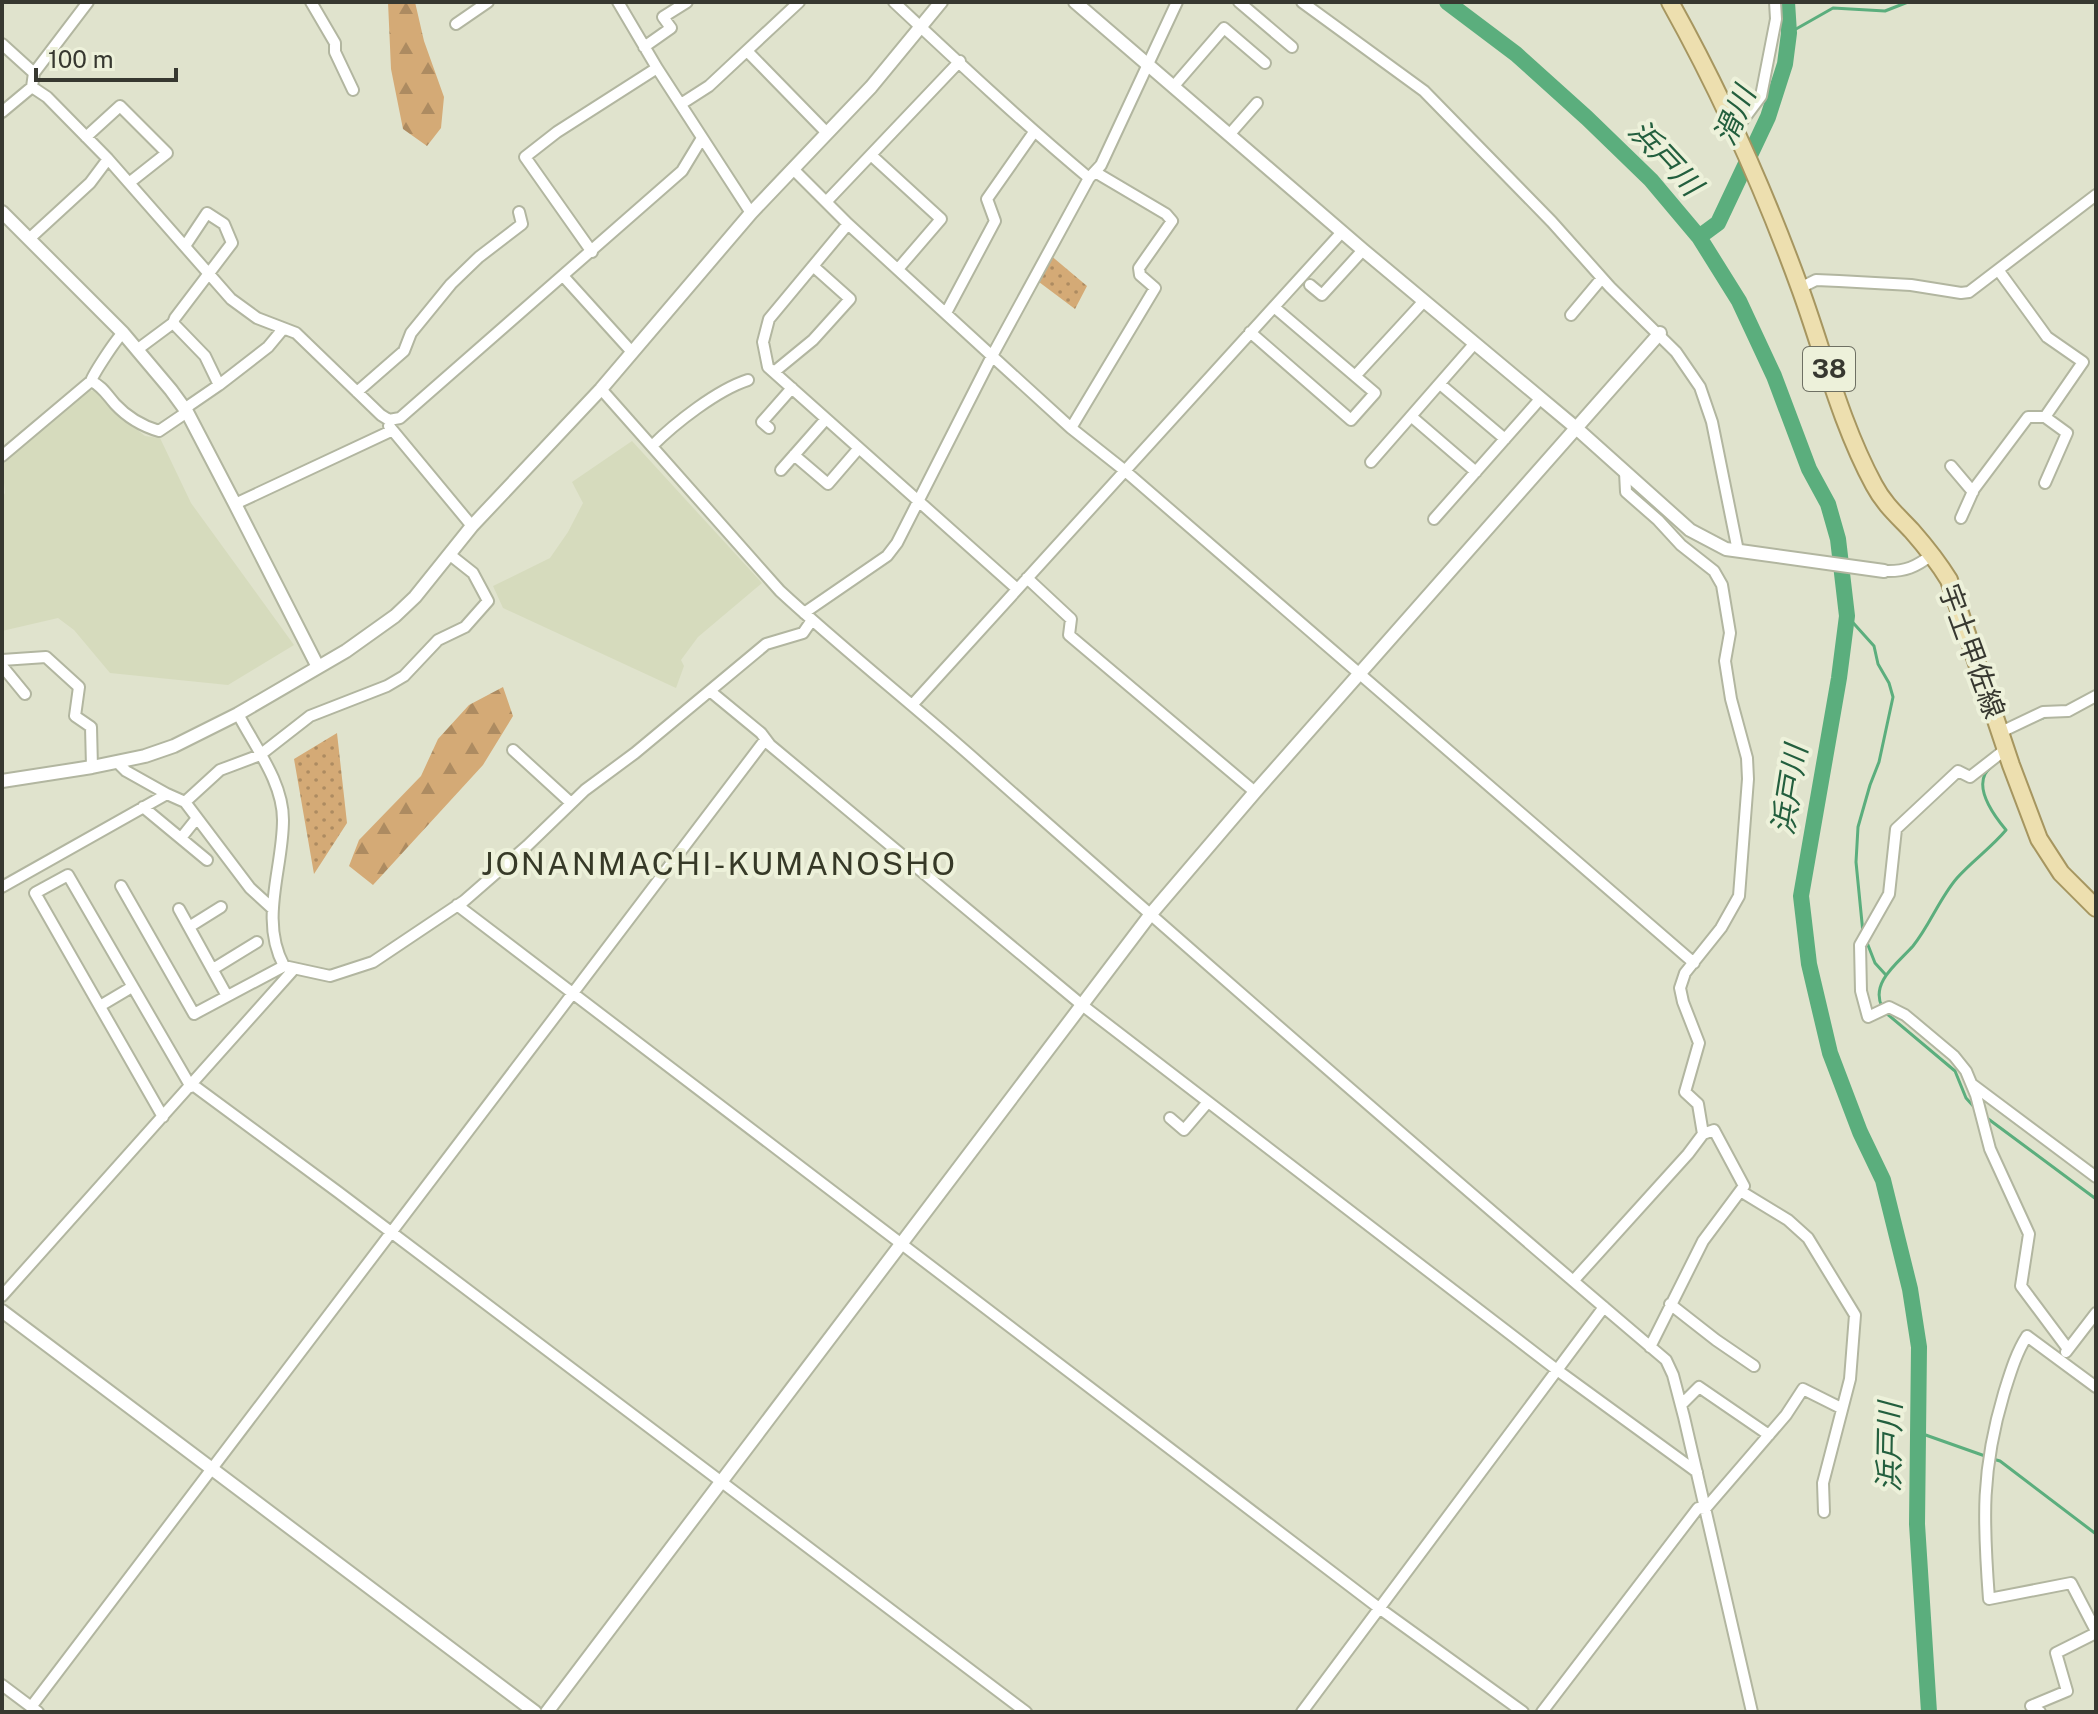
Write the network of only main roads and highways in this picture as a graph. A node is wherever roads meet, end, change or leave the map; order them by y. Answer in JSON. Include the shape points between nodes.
{"nodes":[{"id":1,"x":1670,"y":2,"type":"edge"},
{"id":2,"x":2096,"y":908,"type":"edge"}],
"edges":[{"from":1,"to":2,"type":"main road","name":"宇土甲佐線","number":"38","via":[[1740,135],[1873,484],[1949,580],[2039,839],[2061,873]]}]}
